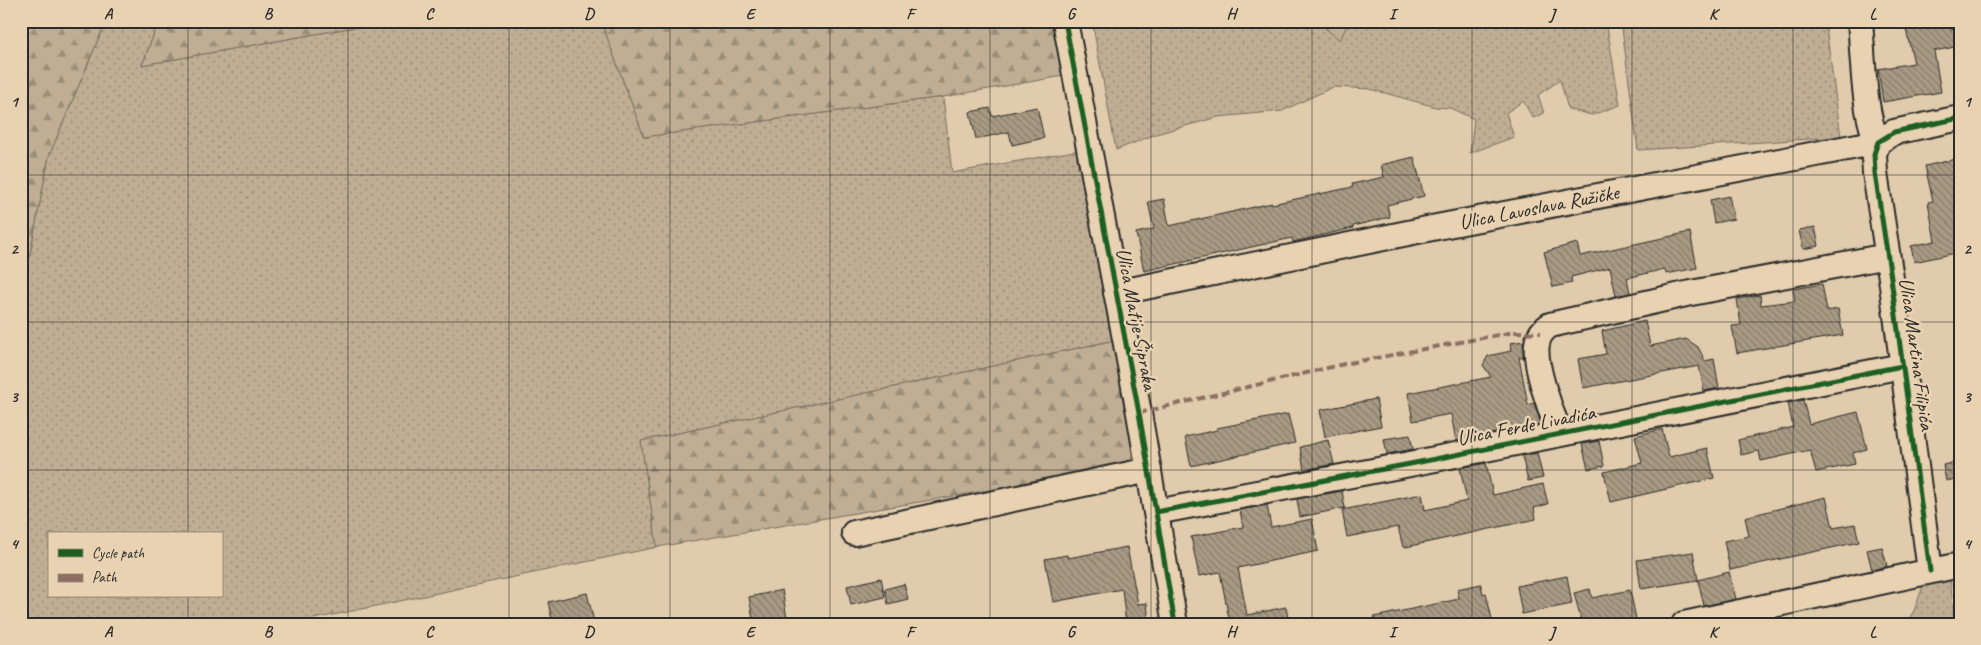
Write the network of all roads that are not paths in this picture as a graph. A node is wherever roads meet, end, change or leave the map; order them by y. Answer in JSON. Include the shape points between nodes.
{"nodes":[{"id":1,"x":1065,"y":21,"type":"edge"},
{"id":2,"x":1860,"y":21,"type":"edge"},
{"id":3,"x":1960,"y":118,"type":"edge"},
{"id":4,"x":1878,"y":142,"type":"junction"},
{"id":5,"x":1887,"y":256,"type":"junction"},
{"id":6,"x":1116,"y":293,"type":"junction"},
{"id":7,"x":1902,"y":366,"type":"junction"},
{"id":8,"x":1560,"y":434,"type":"junction"},
{"id":9,"x":1149,"y":470,"type":"junction"},
{"id":10,"x":1156,"y":512,"type":"junction"},
{"id":11,"x":854,"y":533,"type":"dead end"},
{"id":12,"x":1960,"y":565,"type":"edge"},
{"id":13,"x":1930,"y":571,"type":"junction"},
{"id":14,"x":1175,"y":624,"type":"edge"},
{"id":15,"x":1684,"y":624,"type":"edge"}],
"edges":[{"from":1,"to":6,"type":"street","name":"Ulica Matije Šipraka"},
{"from":2,"to":4,"type":"street","name":"Ulica Martina Filipića","via":[[1871,125]]},
{"from":3,"to":4,"type":"street","name":"Ulica Lavoslava Ružičke","via":[[1894,132]]},
{"from":4,"to":5,"type":"street","name":"Ulica Martina Filipića","via":[[1874,164]]},
{"from":4,"to":6,"type":"street","name":"Ulica Lavoslava Ružičke"},
{"from":5,"to":7,"type":"street","name":"Ulica Martina Filipića"},
{"from":5,"to":8,"type":"street","via":[[1686,294],[1550,325],[1541,333],[1536,352],[1547,400]]},
{"from":6,"to":9,"type":"street","name":"Ulica Matije Šipraka"},
{"from":7,"to":8,"type":"street","name":"Ulica Ferde Livadića"},
{"from":7,"to":13,"type":"street","name":"Ulica Martina Filipića"},
{"from":8,"to":10,"type":"street","name":"Ulica Ferde Livadića"},
{"from":9,"to":10,"type":"street","name":"Ulica Matije Šipraka"},
{"from":9,"to":11,"type":"street"},
{"from":10,"to":14,"type":"street","name":"Ulica Matije Šipraka"},
{"from":12,"to":13,"type":"street"},
{"from":13,"to":15,"type":"street"}]}
